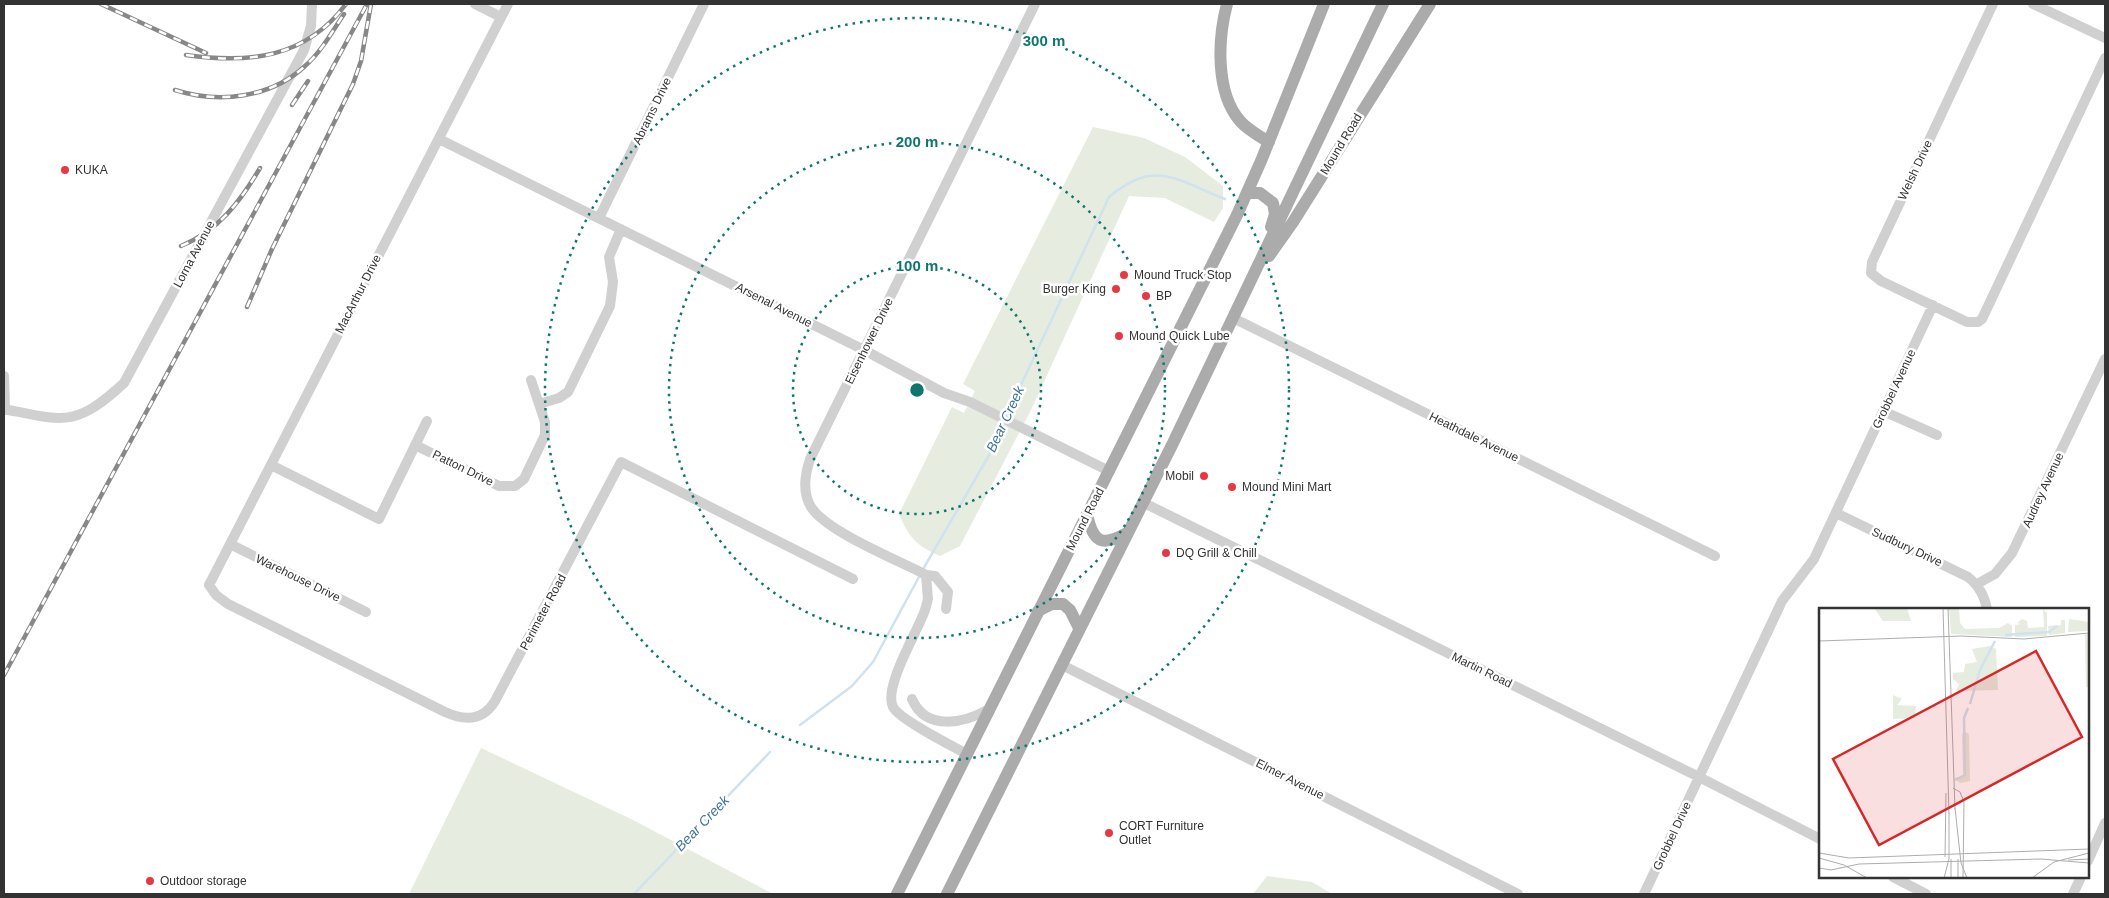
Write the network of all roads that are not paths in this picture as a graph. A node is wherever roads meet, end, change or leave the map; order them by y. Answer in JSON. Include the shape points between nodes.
{"nodes":[{"id":1,"x":312,"y":4,"type":"edge"},
{"id":2,"x":475,"y":4,"type":"edge"},
{"id":3,"x":508,"y":4,"type":"edge"},
{"id":4,"x":704,"y":4,"type":"edge"},
{"id":5,"x":1035,"y":4,"type":"edge"},
{"id":6,"x":1227,"y":4,"type":"edge"},
{"id":7,"x":1324,"y":4,"type":"edge"},
{"id":8,"x":1383,"y":4,"type":"edge"},
{"id":9,"x":1430,"y":4,"type":"edge"},
{"id":10,"x":1993,"y":4,"type":"edge"},
{"id":11,"x":2033,"y":4,"type":"edge"},
{"id":12,"x":502,"y":17,"type":"junction"},
{"id":13,"x":2105,"y":38,"type":"edge"},
{"id":14,"x":2105,"y":58,"type":"edge"},
{"id":15,"x":438,"y":139,"type":"junction"},
{"id":16,"x":1269,"y":142,"type":"junction"},
{"id":17,"x":1247,"y":193,"type":"junction"},
{"id":18,"x":599,"y":218,"type":"junction"},
{"id":19,"x":622,"y":229,"type":"junction"},
{"id":20,"x":1261,"y":258,"type":"junction"},
{"id":21,"x":1250,"y":282,"type":"junction"},
{"id":22,"x":1933,"y":305,"type":"junction"},
{"id":23,"x":1233,"y":318,"type":"junction"},
{"id":24,"x":864,"y":350,"type":"junction"},
{"id":25,"x":2105,"y":359,"type":"edge"},
{"id":26,"x":4,"y":376,"type":"edge"},
{"id":27,"x":531,"y":380,"type":"dead end"},
{"id":28,"x":539,"y":404,"type":"junction"},
{"id":29,"x":4,"y":410,"type":"edge"},
{"id":30,"x":1883,"y":411,"type":"junction"},
{"id":31,"x":427,"y":421,"type":"dead end"},
{"id":32,"x":1937,"y":435,"type":"dead end"},
{"id":33,"x":415,"y":445,"type":"junction"},
{"id":34,"x":271,"y":465,"type":"junction"},
{"id":35,"x":1109,"y":471,"type":"junction"},
{"id":36,"x":1142,"y":502,"type":"junction"},
{"id":37,"x":1836,"y":513,"type":"junction"},
{"id":38,"x":1087,"y":514,"type":"junction"},
{"id":39,"x":1127,"y":533,"type":"junction"},
{"id":40,"x":230,"y":544,"type":"junction"},
{"id":41,"x":1715,"y":556,"type":"dead end"},
{"id":42,"x":926,"y":575,"type":"junction"},
{"id":43,"x":853,"y":579,"type":"dead end"},
{"id":44,"x":1977,"y":584,"type":"junction"},
{"id":45,"x":209,"y":585,"type":"joint"},
{"id":46,"x":1987,"y":608,"type":"edge"},
{"id":47,"x":946,"y":609,"type":"dead end"},
{"id":48,"x":1038,"y":611,"type":"junction"},
{"id":49,"x":366,"y":612,"type":"dead end"},
{"id":50,"x":1079,"y":628,"type":"junction"},
{"id":51,"x":1062,"y":664,"type":"junction"},
{"id":52,"x":912,"y":699,"type":"dead end"},
{"id":53,"x":989,"y":709,"type":"junction"},
{"id":54,"x":967,"y":754,"type":"junction"},
{"id":55,"x":1699,"y":777,"type":"junction"},
{"id":56,"x":2105,"y":823,"type":"edge"},
{"id":57,"x":1819,"y":838,"type":"edge"},
{"id":58,"x":2089,"y":859,"type":"edge"},
{"id":59,"x":1895,"y":878,"type":"edge"},
{"id":60,"x":2081,"y":878,"type":"edge"},
{"id":61,"x":897,"y":894,"type":"edge"},
{"id":62,"x":947,"y":894,"type":"edge"},
{"id":63,"x":1518,"y":894,"type":"edge"},
{"id":64,"x":1644,"y":894,"type":"edge"},
{"id":65,"x":1926,"y":894,"type":"edge"},
{"id":66,"x":2073,"y":894,"type":"edge"}],
"edges":[{"from":1,"to":29,"type":"street","name":"Lorna Avenue","via":[[312,26],[304,50],[124,383],[91,411],[70,418],[35,417]]},
{"from":2,"to":12,"type":"street"},
{"from":3,"to":12,"type":"street","name":"MacArthur Drive"},
{"from":4,"to":18,"type":"street","name":"Abrams Drive"},
{"from":5,"to":24,"type":"street","name":"Eisenhower Drive"},
{"from":6,"to":16,"type":"main road","via":[[1221,48],[1228,99],[1241,122]]},
{"from":7,"to":16,"type":"main road","name":"Mound Road"},
{"from":8,"to":20,"type":"main road","name":"Mound Road"},
{"from":9,"to":21,"type":"main road","name":"Mound Road","via":[[1293,222]]},
{"from":10,"to":22,"type":"street","name":"Welsh Drive","via":[[1870,267],[1876,278]]},
{"from":11,"to":13,"type":"street"},
{"from":12,"to":15,"type":"street","name":"MacArthur Drive"},
{"from":14,"to":22,"type":"street","via":[[1984,317],[1978,322],[1970,322]]},
{"from":15,"to":18,"type":"street","name":"Arsenal Avenue"},
{"from":15,"to":34,"type":"street","name":"MacArthur Drive"},
{"from":16,"to":17,"type":"main road","name":"Mound Road"},
{"from":17,"to":20,"type":"main road","via":[[1260,192],[1274,203],[1275,214]]},
{"from":17,"to":35,"type":"main road","name":"Mound Road"},
{"from":18,"to":19,"type":"street","name":"Arsenal Avenue"},
{"from":19,"to":24,"type":"street","name":"Arsenal Avenue"},
{"from":19,"to":28,"type":"street","via":[[610,257],[613,289],[605,318],[568,392]]},
{"from":20,"to":21,"type":"main road","name":"Mound Road"},
{"from":21,"to":23,"type":"main road","name":"Mound Road"},
{"from":22,"to":30,"type":"street","name":"Grobbel Avenue"},
{"from":23,"to":36,"type":"main road","name":"Mound Road"},
{"from":23,"to":41,"type":"street","name":"Heathdale Avenue"},
{"from":24,"to":35,"type":"street","name":"Arsenal Avenue"},
{"from":24,"to":42,"type":"street","name":"Eisenhower Drive","via":[[810,459],[805,489],[811,507],[824,520]]},
{"from":25,"to":44,"type":"street","name":"Audrey Avenue","via":[[2012,553],[1995,574]]},
{"from":26,"to":29,"type":"street"},
{"from":27,"to":28,"type":"street","name":"Patton Drive"},
{"from":28,"to":33,"type":"street","name":"Patton Drive","via":[[546,435],[524,479],[513,486],[506,488],[494,484]]},
{"from":30,"to":32,"type":"street"},
{"from":30,"to":37,"type":"street","name":"Grobbel Avenue"},
{"from":31,"to":33,"type":"street"},
{"from":33,"to":34,"type":"street","via":[[379,519]]},
{"from":34,"to":40,"type":"street","name":"MacArthur Drive"},
{"from":35,"to":38,"type":"main road","name":"Mound Road"},
{"from":36,"to":39,"type":"main road","name":"Mound Road"},
{"from":36,"to":55,"type":"street","name":"Martin Road"},
{"from":37,"to":44,"type":"street","name":"Sudbury Drive","via":[[1940,562]]},
{"from":37,"to":55,"type":"street","name":"Grobbel Avenue","via":[[1811,565],[1778,608]]},
{"from":38,"to":39,"type":"main road","via":[[1094,535],[1100,540],[1112,541]]},
{"from":38,"to":48,"type":"main road","name":"Mound Road"},
{"from":39,"to":50,"type":"main road","name":"Mound Road"},
{"from":40,"to":45,"type":"street","name":"MacArthur Drive"},
{"from":40,"to":49,"type":"street","name":"Warehouse Drive"},
{"from":42,"to":47,"type":"street","name":"Eisenhower Drive","via":[[935,576],[945,586],[949,597]]},
{"from":42,"to":54,"type":"street","via":[[926,610],[893,684],[891,700],[895,711],[904,719]]},
{"from":43,"to":45,"type":"street","name":"Perimeter Road","via":[[621,462],[496,701],[482,715],[468,719],[445,712],[228,604]]},
{"from":44,"to":46,"type":"street"},
{"from":48,"to":50,"type":"main road","via":[[1052,604],[1063,604]]},
{"from":48,"to":53,"type":"main road","name":"Mound Road"},
{"from":50,"to":51,"type":"main road","name":"Mound Road"},
{"from":51,"to":62,"type":"main road","name":"Mound Road"},
{"from":51,"to":63,"type":"street","name":"Elmer Avenue"},
{"from":52,"to":53,"type":"street","via":[[931,719],[953,722],[972,719]]},
{"from":53,"to":54,"type":"main road","name":"Mound Road"},
{"from":54,"to":61,"type":"main road","name":"Mound Road"},
{"from":55,"to":57,"type":"street","name":"Martin Road"},
{"from":55,"to":64,"type":"street","name":"Grobbel Drive"},
{"from":56,"to":58,"type":"street"},
{"from":59,"to":65,"type":"street"},
{"from":60,"to":66,"type":"street"}]}
